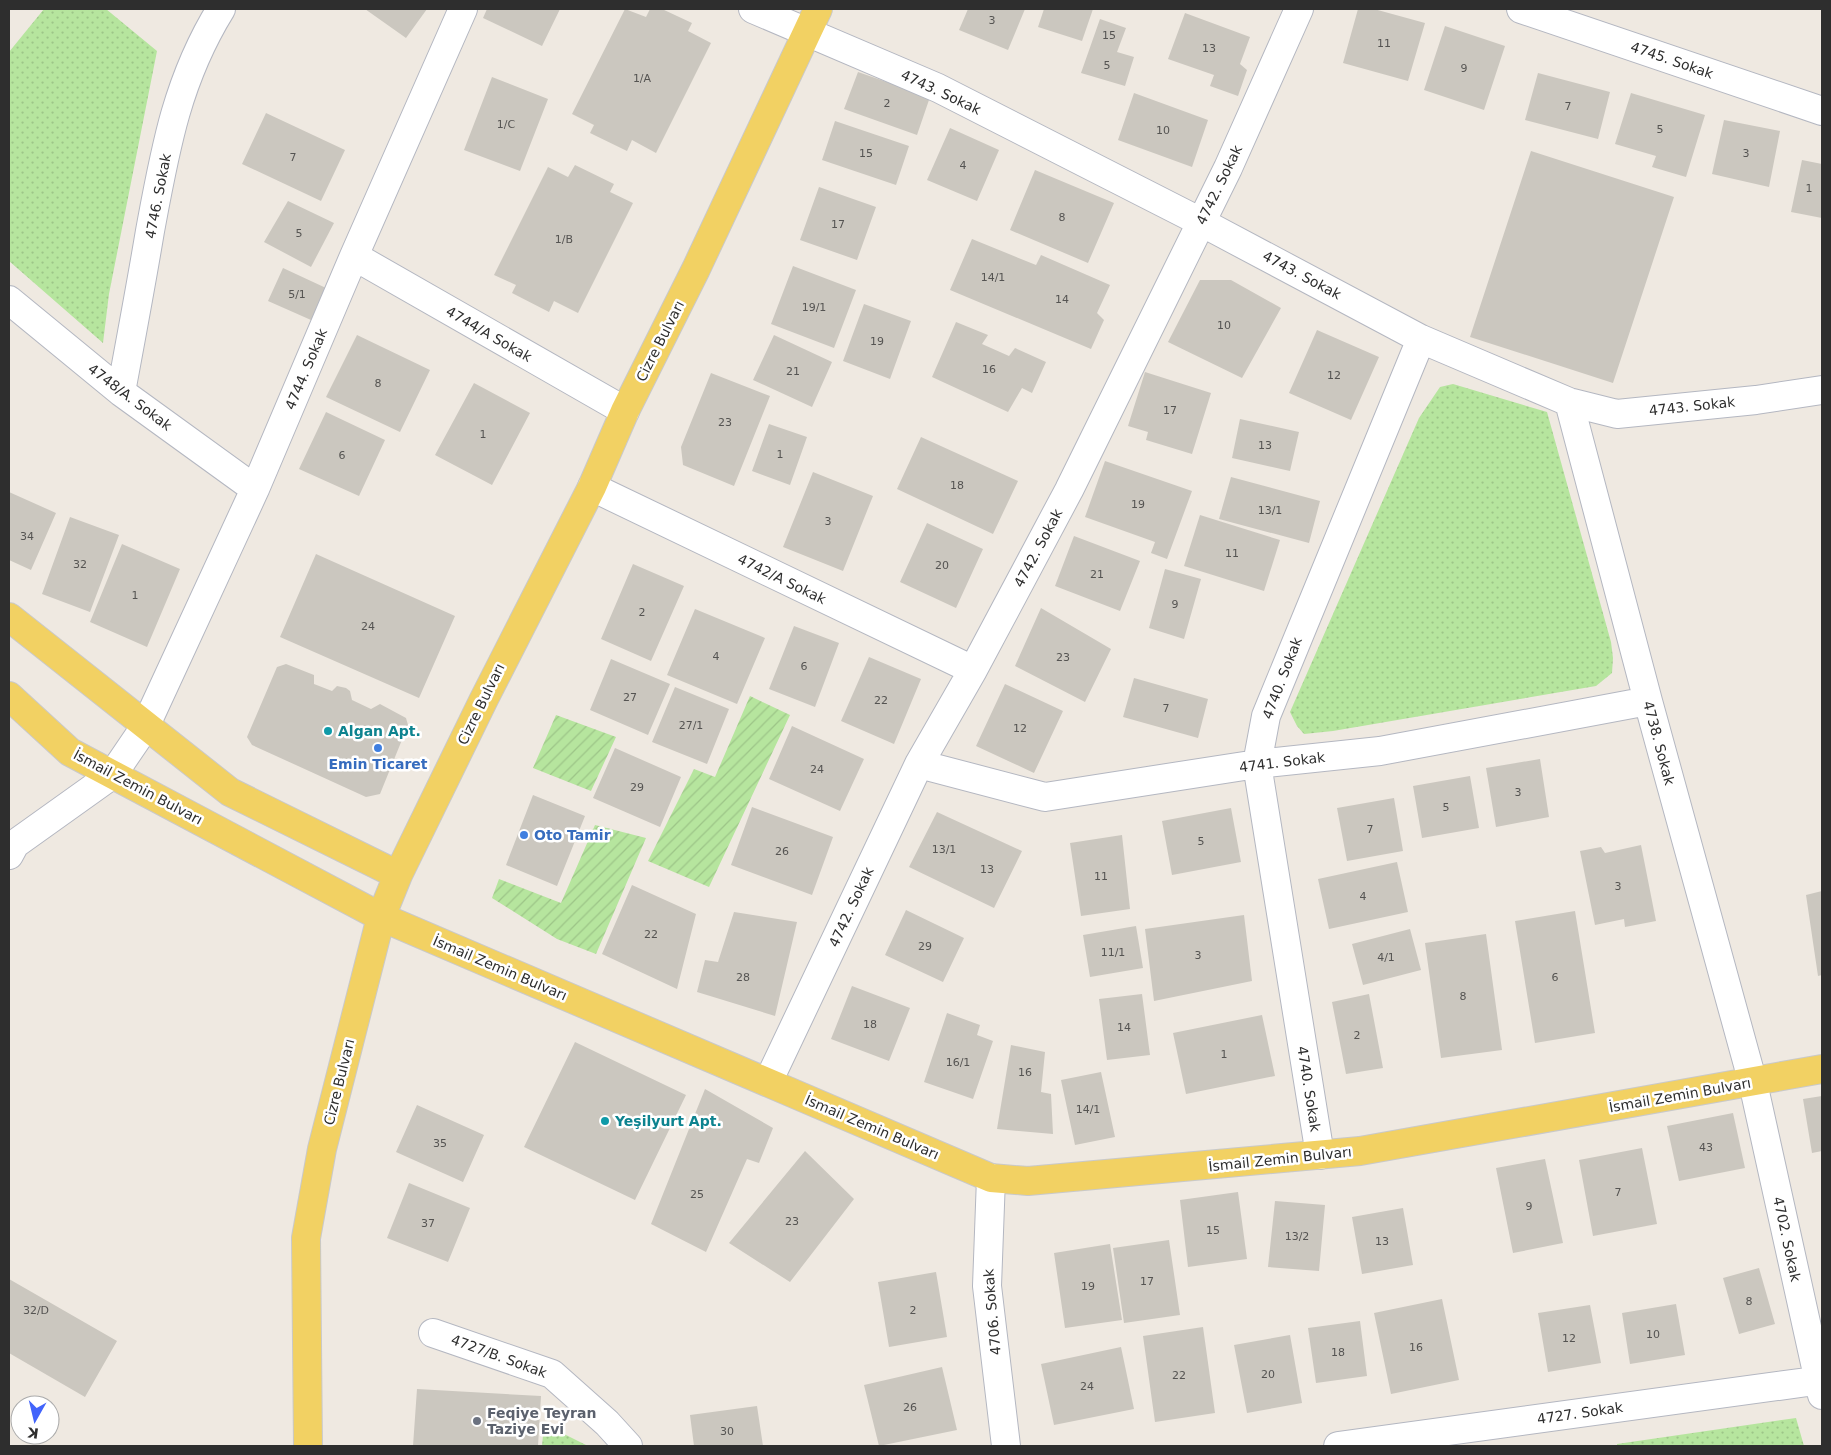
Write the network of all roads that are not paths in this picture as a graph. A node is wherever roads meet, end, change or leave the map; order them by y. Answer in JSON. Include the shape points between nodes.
{"nodes":[{"id":1,"x":221,"y":9,"type":"edge"},
{"id":2,"x":463,"y":9,"type":"edge"},
{"id":3,"x":753,"y":9,"type":"edge"},
{"id":4,"x":1299,"y":9,"type":"edge"},
{"id":5,"x":1521,"y":9,"type":"edge"},
{"id":6,"x":813,"y":21,"type":"edge"},
{"id":7,"x":1822,"y":111,"type":"edge"},
{"id":8,"x":1201,"y":222,"type":"junction"},
{"id":9,"x":354,"y":256,"type":"junction"},
{"id":10,"x":9,"y":300,"type":"edge"},
{"id":11,"x":1421,"y":338,"type":"junction"},
{"id":12,"x":1822,"y":390,"type":"edge"},
{"id":13,"x":121,"y":392,"type":"junction"},
{"id":14,"x":1569,"y":402,"type":"junction"},
{"id":15,"x":625,"y":411,"type":"junction"},
{"id":16,"x":592,"y":487,"type":"junction"},
{"id":17,"x":255,"y":489,"type":"junction"},
{"id":18,"x":9,"y":617,"type":"edge"},
{"id":19,"x":973,"y":670,"type":"junction"},
{"id":20,"x":9,"y":696,"type":"edge"},
{"id":21,"x":1648,"y":701,"type":"junction"},
{"id":22,"x":145,"y":727,"type":"junction"},
{"id":23,"x":919,"y":764,"type":"junction"},
{"id":24,"x":1257,"y":764,"type":"junction"},
{"id":25,"x":113,"y":774,"type":"junction"},
{"id":26,"x":9,"y":855,"type":"edge"},
{"id":27,"x":398,"y":875,"type":"junction"},
{"id":28,"x":381,"y":917,"type":"junction"},
{"id":29,"x":1822,"y":1069,"type":"edge"},
{"id":30,"x":768,"y":1082,"type":"junction"},
{"id":31,"x":1753,"y":1082,"type":"junction"},
{"id":32,"x":1320,"y":1155,"type":"junction"},
{"id":33,"x":991,"y":1178,"type":"junction"},
{"id":34,"x":433,"y":1333,"type":"dead end"},
{"id":35,"x":1821,"y":1385,"type":"edge"},
{"id":36,"x":1380,"y":1444,"type":"edge"},
{"id":37,"x":308,"y":1446,"type":"edge"},
{"id":38,"x":628,"y":1446,"type":"edge"},
{"id":39,"x":1006,"y":1446,"type":"edge"},
{"id":40,"x":1338,"y":1446,"type":"edge"}],
"edges":[{"from":1,"to":13,"type":"street","name":"4746. Sokak","via":[[191,64],[176,110],[162,167]]},
{"from":2,"to":9,"type":"street","name":"4744. Sokak"},
{"from":3,"to":6,"type":"street","name":"4743. Sokak"},
{"from":4,"to":8,"type":"street","name":"4742. Sokak"},
{"from":5,"to":7,"type":"street","name":"4745. Sokak"},
{"from":6,"to":8,"type":"street","name":"4743. Sokak"},
{"from":6,"to":15,"type":"main road","name":"Cizre Bulvarı"},
{"from":8,"to":11,"type":"street","name":"4743. Sokak"},
{"from":8,"to":19,"type":"street","name":"4742. Sokak","via":[[1069,490]]},
{"from":9,"to":15,"type":"street","name":"4744/A Sokak"},
{"from":9,"to":17,"type":"street","name":"4744. Sokak"},
{"from":10,"to":13,"type":"street","name":"4748/A. Sokak"},
{"from":11,"to":14,"type":"street","name":"4743. Sokak"},
{"from":11,"to":24,"type":"street","name":"4740. Sokak","via":[[1266,716]]},
{"from":12,"to":14,"type":"street","name":"4743. Sokak","via":[[1617,414]]},
{"from":13,"to":17,"type":"street","name":"4748/A. Sokak"},
{"from":14,"to":21,"type":"street","name":"4738. Sokak"},
{"from":15,"to":16,"type":"main road","name":"Cizre Bulvarı"},
{"from":16,"to":19,"type":"street","name":"4742/A Sokak"},
{"from":16,"to":27,"type":"main road","name":"Cizre Bulvarı"},
{"from":17,"to":22,"type":"street","name":"4744. Sokak"},
{"from":18,"to":22,"type":"main road"},
{"from":19,"to":23,"type":"street","name":"4742. Sokak"},
{"from":20,"to":25,"type":"main road","name":"İsmail Zemin Bulvarı","via":[[70,752]]},
{"from":21,"to":24,"type":"street","name":"4741. Sokak","via":[[1380,751]]},
{"from":21,"to":31,"type":"street","name":"4738. Sokak"},
{"from":22,"to":25,"type":"street","name":"4744. Sokak"},
{"from":22,"to":27,"type":"main road","via":[[230,792]]},
{"from":23,"to":24,"type":"street","name":"4741. Sokak","via":[[1045,797]]},
{"from":23,"to":30,"type":"street","name":"4742. Sokak"},
{"from":24,"to":32,"type":"street","name":"4740. Sokak"},
{"from":25,"to":26,"type":"street","name":"4744. Sokak","via":[[16,844]]},
{"from":25,"to":28,"type":"main road","name":"İsmail Zemin Bulvarı"},
{"from":27,"to":28,"type":"main road","name":"Cizre Bulvarı"},
{"from":28,"to":30,"type":"main road","name":"İsmail Zemin Bulvarı"},
{"from":28,"to":37,"type":"main road","name":"Cizre Bulvarı","via":[[322,1148],[306,1238]]},
{"from":29,"to":31,"type":"main road","name":"İsmail Zemin Bulvarı"},
{"from":30,"to":33,"type":"main road","name":"İsmail Zemin Bulvarı"},
{"from":31,"to":32,"type":"main road","name":"İsmail Zemin Bulvarı","via":[[1360,1151]]},
{"from":31,"to":35,"type":"street","name":"4702. Sokak"},
{"from":32,"to":33,"type":"main road","name":"İsmail Zemin Bulvarı","via":[[1028,1182]]},
{"from":33,"to":39,"type":"street","name":"4706. Sokak","via":[[987,1286]]},
{"from":34,"to":38,"type":"street","name":"4727/B. Sokak","via":[[552,1374]]},
{"from":35,"to":36,"type":"street","name":"4727. Sokak"},
{"from":36,"to":40,"type":"street","name":"4727. Sokak"}]}
